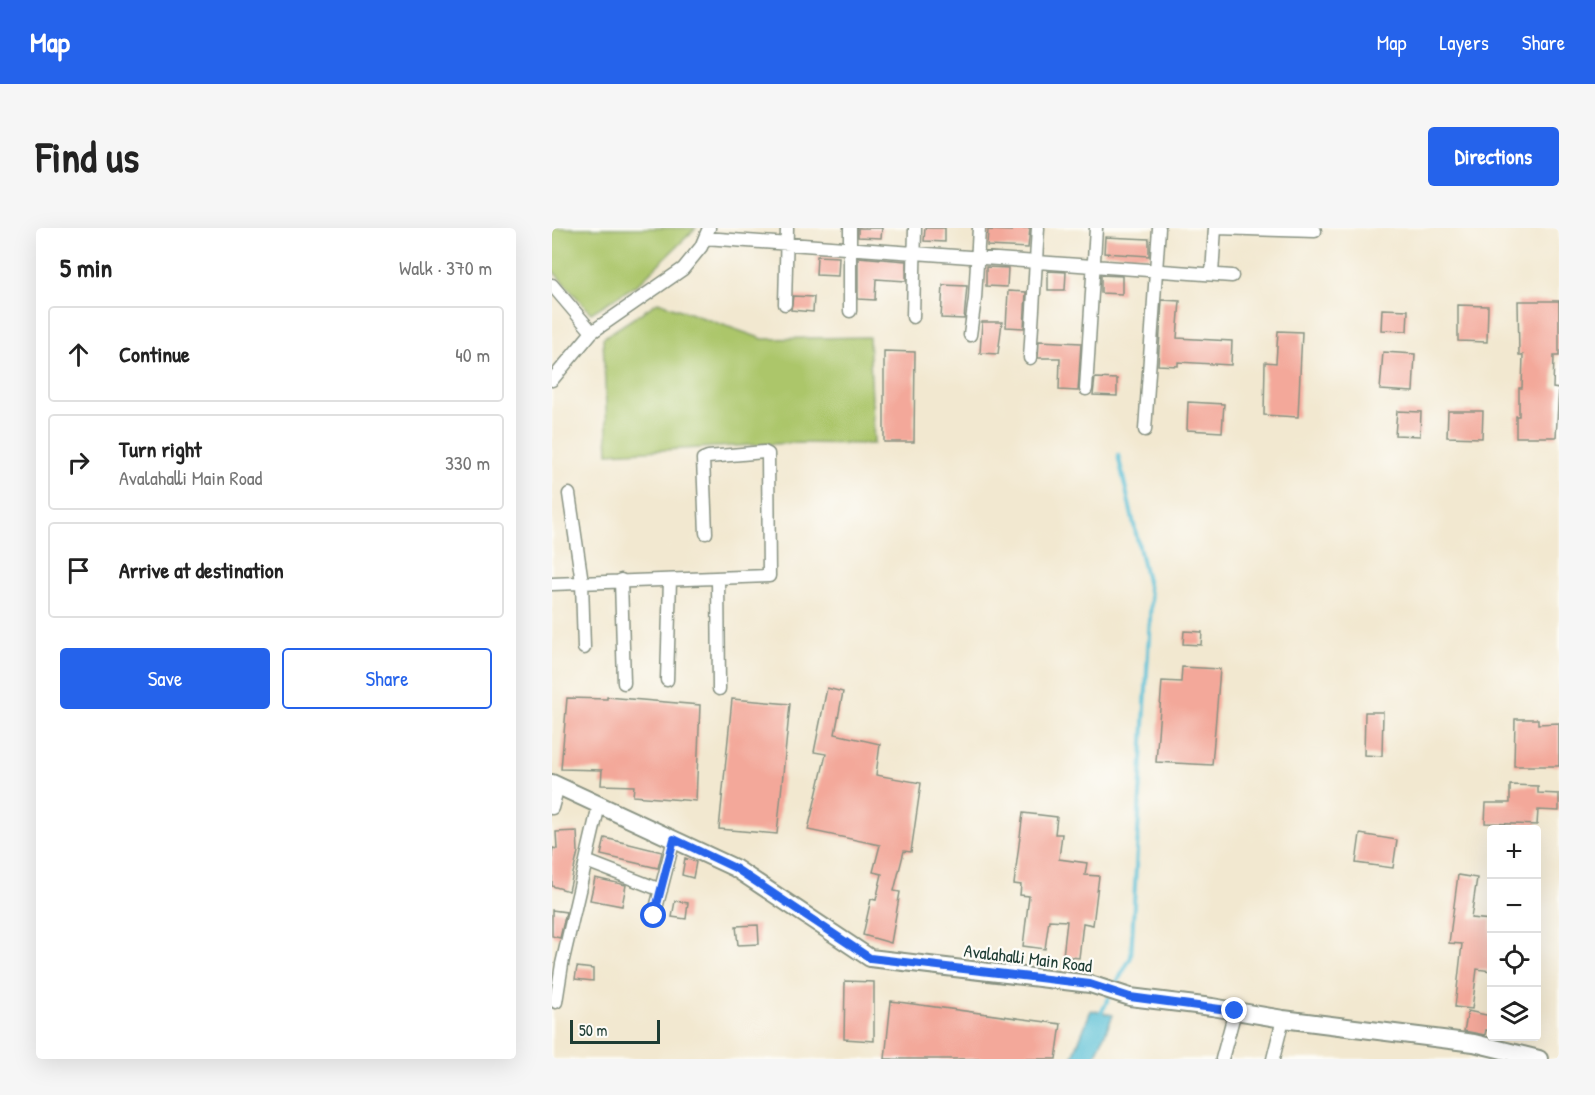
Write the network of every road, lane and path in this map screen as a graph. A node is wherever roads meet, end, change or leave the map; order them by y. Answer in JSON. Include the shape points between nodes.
{"nodes":[{"id":1,"x":787,"y":228,"type":"edge"},
{"id":2,"x":850,"y":228,"type":"edge"},
{"id":3,"x":915,"y":228,"type":"edge"},
{"id":4,"x":979,"y":228,"type":"edge"},
{"id":5,"x":1038,"y":228,"type":"edge"},
{"id":6,"x":1096,"y":228,"type":"edge"},
{"id":7,"x":1159,"y":228,"type":"edge"},
{"id":8,"x":1217,"y":228,"type":"edge"},
{"id":9,"x":1315,"y":231,"type":"dead end"},
{"id":10,"x":707,"y":233,"type":"edge"},
{"id":11,"x":787,"y":244,"type":"junction"},
{"id":12,"x":849,"y":249,"type":"junction"},
{"id":13,"x":915,"y":254,"type":"junction"},
{"id":14,"x":977,"y":258,"type":"junction"},
{"id":15,"x":1037,"y":263,"type":"junction"},
{"id":16,"x":1094,"y":266,"type":"junction"},
{"id":17,"x":1156,"y":271,"type":"junction"},
{"id":18,"x":1212,"y":274,"type":"junction"},
{"id":19,"x":1232,"y":276,"type":"dead end"},
{"id":20,"x":552,"y":285,"type":"edge"},
{"id":21,"x":785,"y":304,"type":"dead end"},
{"id":22,"x":850,"y":311,"type":"dead end"},
{"id":23,"x":913,"y":317,"type":"dead end"},
{"id":24,"x":592,"y":332,"type":"junction"},
{"id":25,"x":970,"y":335,"type":"dead end"},
{"id":26,"x":1030,"y":358,"type":"dead end"},
{"id":27,"x":552,"y":380,"type":"edge"},
{"id":28,"x":1086,"y":389,"type":"dead end"},
{"id":29,"x":1145,"y":430,"type":"dead end"},
{"id":30,"x":569,"y":494,"type":"dead end"},
{"id":31,"x":706,"y":533,"type":"dead end"},
{"id":32,"x":718,"y":578,"type":"junction"},
{"id":33,"x":621,"y":580,"type":"junction"},
{"id":34,"x":669,"y":580,"type":"junction"},
{"id":35,"x":582,"y":582,"type":"junction"},
{"id":36,"x":552,"y":584,"type":"edge"},
{"id":37,"x":584,"y":648,"type":"dead end"},
{"id":38,"x":667,"y":680,"type":"dead end"},
{"id":39,"x":624,"y":683,"type":"dead end"},
{"id":40,"x":719,"y":689,"type":"dead end"},
{"id":41,"x":555,"y":785,"type":"edge"},
{"id":42,"x":599,"y":805,"type":"junction"},
{"id":43,"x":552,"y":807,"type":"edge"},
{"id":44,"x":674,"y":839,"type":"junction"},
{"id":45,"x":586,"y":861,"type":"junction"},
{"id":46,"x":662,"y":890,"type":"junction"},
{"id":47,"x":654,"y":916,"type":"dead end"},
{"id":48,"x":556,"y":1002,"type":"dead end"},
{"id":49,"x":1235,"y":1011,"type":"junction"},
{"id":50,"x":1283,"y":1019,"type":"junction"},
{"id":51,"x":1222,"y":1059,"type":"edge"},
{"id":52,"x":1273,"y":1059,"type":"edge"},
{"id":53,"x":1539,"y":1059,"type":"edge"}],
"edges":[{"from":1,"to":11,"type":"street"},
{"from":2,"to":12,"type":"street"},
{"from":3,"to":13,"type":"street"},
{"from":4,"to":14,"type":"street"},
{"from":5,"to":15,"type":"street"},
{"from":6,"to":16,"type":"street"},
{"from":7,"to":17,"type":"street"},
{"from":8,"to":9,"type":"street"},
{"from":8,"to":18,"type":"street"},
{"from":10,"to":11,"type":"street"},
{"from":10,"to":24,"type":"street","via":[[683,269]]},
{"from":11,"to":12,"type":"street"},
{"from":11,"to":21,"type":"street"},
{"from":12,"to":13,"type":"street"},
{"from":12,"to":22,"type":"street"},
{"from":13,"to":14,"type":"street"},
{"from":13,"to":23,"type":"street"},
{"from":14,"to":15,"type":"street"},
{"from":14,"to":25,"type":"street"},
{"from":15,"to":16,"type":"street"},
{"from":15,"to":26,"type":"street"},
{"from":16,"to":17,"type":"street"},
{"from":16,"to":28,"type":"street"},
{"from":17,"to":18,"type":"street"},
{"from":17,"to":29,"type":"street"},
{"from":18,"to":19,"type":"street"},
{"from":20,"to":24,"type":"street"},
{"from":24,"to":27,"type":"street"},
{"from":30,"to":35,"type":"street"},
{"from":31,"to":32,"type":"street","via":[[703,459],[768,454],[768,576]]},
{"from":32,"to":34,"type":"street"},
{"from":32,"to":40,"type":"street"},
{"from":33,"to":34,"type":"street"},
{"from":33,"to":35,"type":"street"},
{"from":33,"to":39,"type":"street"},
{"from":34,"to":38,"type":"street"},
{"from":35,"to":36,"type":"street"},
{"from":35,"to":37,"type":"street"},
{"from":41,"to":42,"type":"main road","name":"Avalahalli Main Road"},
{"from":41,"to":43,"type":"street"},
{"from":42,"to":44,"type":"main road","name":"Avalahalli Main Road"},
{"from":42,"to":45,"type":"street"},
{"from":44,"to":46,"type":"street"},
{"from":44,"to":49,"type":"main road","name":"Avalahalli Main Road","via":[[735,868],[870,958],[1090,984],[1130,997]]},
{"from":45,"to":46,"type":"street"},
{"from":45,"to":48,"type":"street"},
{"from":46,"to":47,"type":"street"},
{"from":49,"to":50,"type":"main road","name":"Avalahalli Main Road"},
{"from":49,"to":51,"type":"street"},
{"from":50,"to":52,"type":"street"},
{"from":50,"to":53,"type":"main road","name":"Avalahalli Main Road","via":[[1474,1043]]}]}
